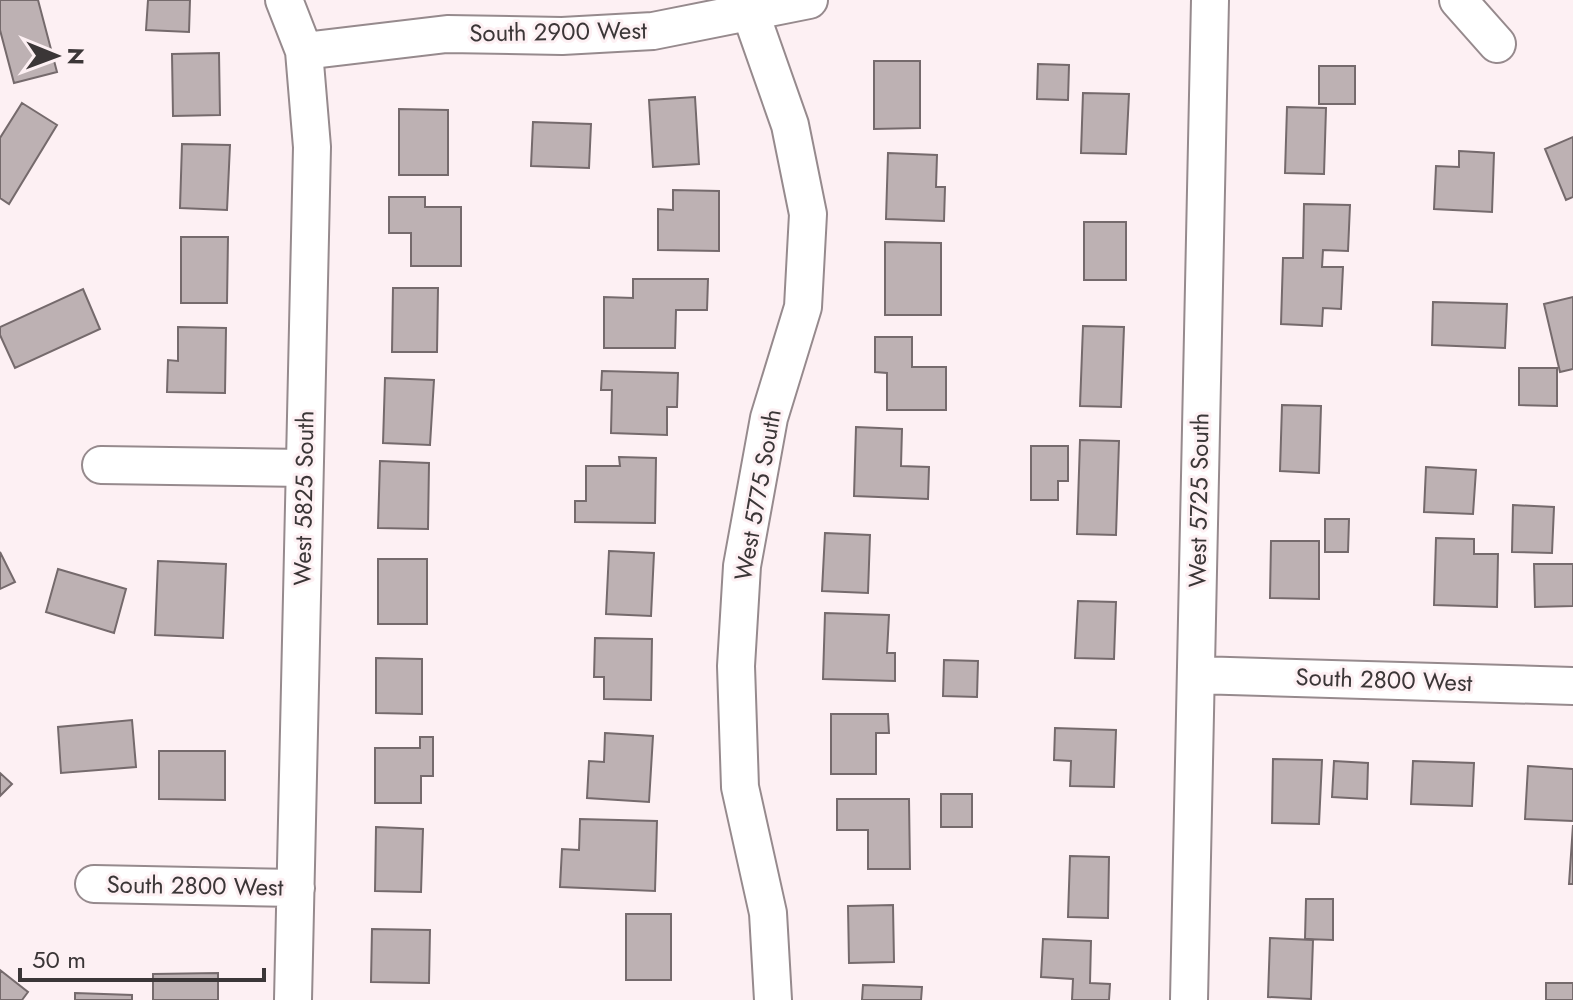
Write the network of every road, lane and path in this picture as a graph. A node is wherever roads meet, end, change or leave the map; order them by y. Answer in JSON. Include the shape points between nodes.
{"nodes":[{"id":1,"x":284,"y":0,"type":"edge"},
{"id":2,"x":809,"y":0,"type":"edge"},
{"id":3,"x":1210,"y":0,"type":"edge"},
{"id":4,"x":1458,"y":0,"type":"edge"},
{"id":5,"x":748,"y":6,"type":"edge"},
{"id":6,"x":1497,"y":44,"type":"dead end"},
{"id":7,"x":304,"y":51,"type":"junction"},
{"id":8,"x":101,"y":465,"type":"dead end"},
{"id":9,"x":304,"y":468,"type":"junction"},
{"id":10,"x":1196,"y":675,"type":"junction"},
{"id":11,"x":1573,"y":686,"type":"edge"},
{"id":12,"x":94,"y":884,"type":"dead end"},
{"id":13,"x":296,"y":888,"type":"junction"},
{"id":14,"x":293,"y":1000,"type":"edge"},
{"id":15,"x":773,"y":1000,"type":"edge"},
{"id":16,"x":1189,"y":1000,"type":"edge"}],
"edges":[{"from":1,"to":7,"type":"street","name":"West 5825 South"},
{"from":2,"to":5,"type":"street","name":"South 2900 West"},
{"from":3,"to":10,"type":"street","name":"West 5725 South"},
{"from":4,"to":6,"type":"street"},
{"from":5,"to":7,"type":"street","name":"South 2900 West","via":[[653,31],[447,34]]},
{"from":5,"to":15,"type":"street","name":"West 5775 South","via":[[790,125],[808,214],[803,307],[769,418],[742,566],[737,652],[740,787],[768,913]]},
{"from":7,"to":9,"type":"street","name":"West 5825 South","via":[[312,147]]},
{"from":8,"to":9,"type":"street"},
{"from":9,"to":13,"type":"street","name":"West 5825 South"},
{"from":10,"to":11,"type":"street","name":"South 2800 West"},
{"from":10,"to":16,"type":"street","name":"West 5725 South"},
{"from":12,"to":13,"type":"street","name":"South 2800 West"},
{"from":13,"to":14,"type":"street","name":"West 5825 South"}]}
